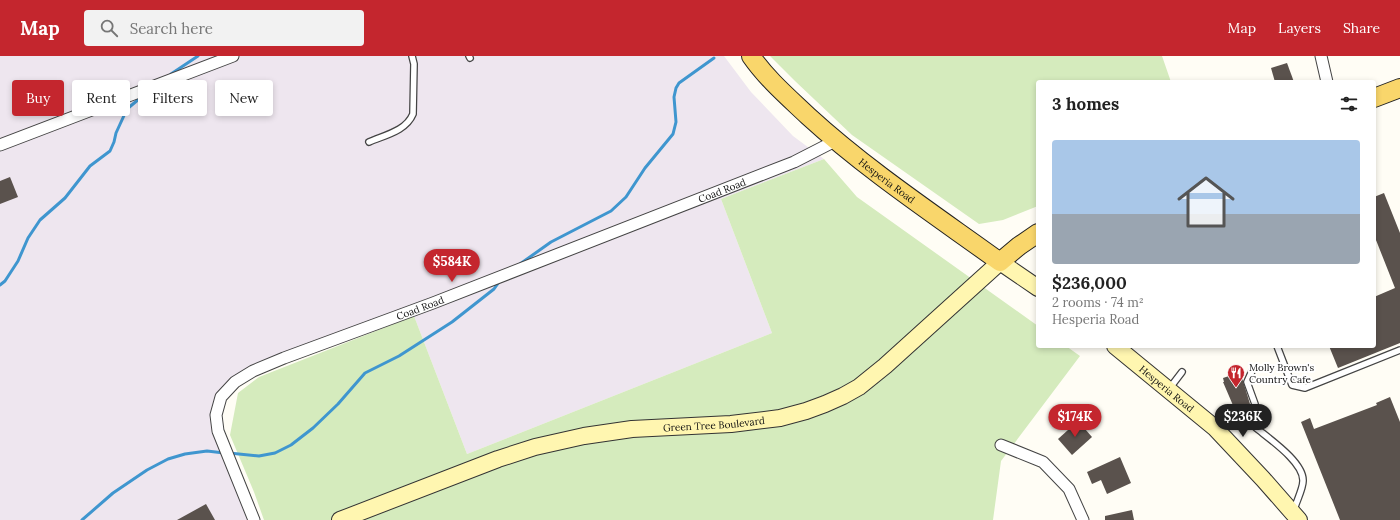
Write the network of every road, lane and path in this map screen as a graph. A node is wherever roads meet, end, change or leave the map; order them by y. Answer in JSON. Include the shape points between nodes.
{"nodes":[{"id":1,"x":233,"y":56,"type":"edge"},
{"id":2,"x":412,"y":56,"type":"edge"},
{"id":3,"x":751,"y":56,"type":"edge"},
{"id":4,"x":1321,"y":56,"type":"edge"},
{"id":5,"x":1327,"y":80,"type":"edge"},
{"id":6,"x":1400,"y":88,"type":"edge"},
{"id":7,"x":1376,"y":97,"type":"edge"},
{"id":8,"x":835,"y":141,"type":"junction"},
{"id":9,"x":369,"y":142,"type":"dead end"},
{"id":10,"x":0,"y":145,"type":"edge"},
{"id":11,"x":1036,"y":234,"type":"edge"},
{"id":12,"x":1000,"y":262,"type":"junction"},
{"id":13,"x":1036,"y":287,"type":"edge"},
{"id":14,"x":1117,"y":348,"type":"edge"},
{"id":15,"x":1278,"y":348,"type":"edge"},
{"id":16,"x":1400,"y":350,"type":"edge"},
{"id":17,"x":1252,"y":371,"type":"dead end"},
{"id":18,"x":1182,"y":372,"type":"dead end"},
{"id":19,"x":1168,"y":389,"type":"junction"},
{"id":20,"x":1001,"y":445,"type":"dead end"},
{"id":21,"x":1296,"y":516,"type":"edge"},
{"id":22,"x":254,"y":520,"type":"edge"},
{"id":23,"x":340,"y":520,"type":"edge"},
{"id":24,"x":1083,"y":520,"type":"edge"}],
"edges":[{"from":1,"to":10,"type":"street"},
{"from":2,"to":9,"type":"lane","via":[[413,114],[410,122],[403,128]]},
{"from":3,"to":8,"type":"main road","name":"Hesperia Road","via":[[782,92]]},
{"from":4,"to":5,"type":"street"},
{"from":6,"to":7,"type":"main road"},
{"from":8,"to":12,"type":"main road","name":"Hesperia Road"},
{"from":8,"to":22,"type":"street","name":"Coad Road","via":[[794,162],[440,301],[284,358],[235,382],[221,397],[216,415],[218,431]]},
{"from":11,"to":12,"type":"main road","name":"Green Tree Boulevard"},
{"from":12,"to":13,"type":"main road","name":"Hesperia Road"},
{"from":12,"to":23,"type":"main road","name":"Green Tree Boulevard","via":[[885,366],[859,387],[825,404],[780,418],[731,424],[632,429],[535,447]]},
{"from":14,"to":19,"type":"main road","name":"Hesperia Road"},
{"from":15,"to":16,"type":"lane","via":[[1292,385],[1305,388]]},
{"from":17,"to":21,"type":"lane","via":[[1247,382],[1255,404],[1250,420],[1297,464],[1302,473],[1303,481]]},
{"from":18,"to":19,"type":"lane"},
{"from":19,"to":21,"type":"main road","name":"Hesperia Road","via":[[1215,428]]},
{"from":20,"to":24,"type":"street","via":[[1043,462],[1069,489]]}]}
